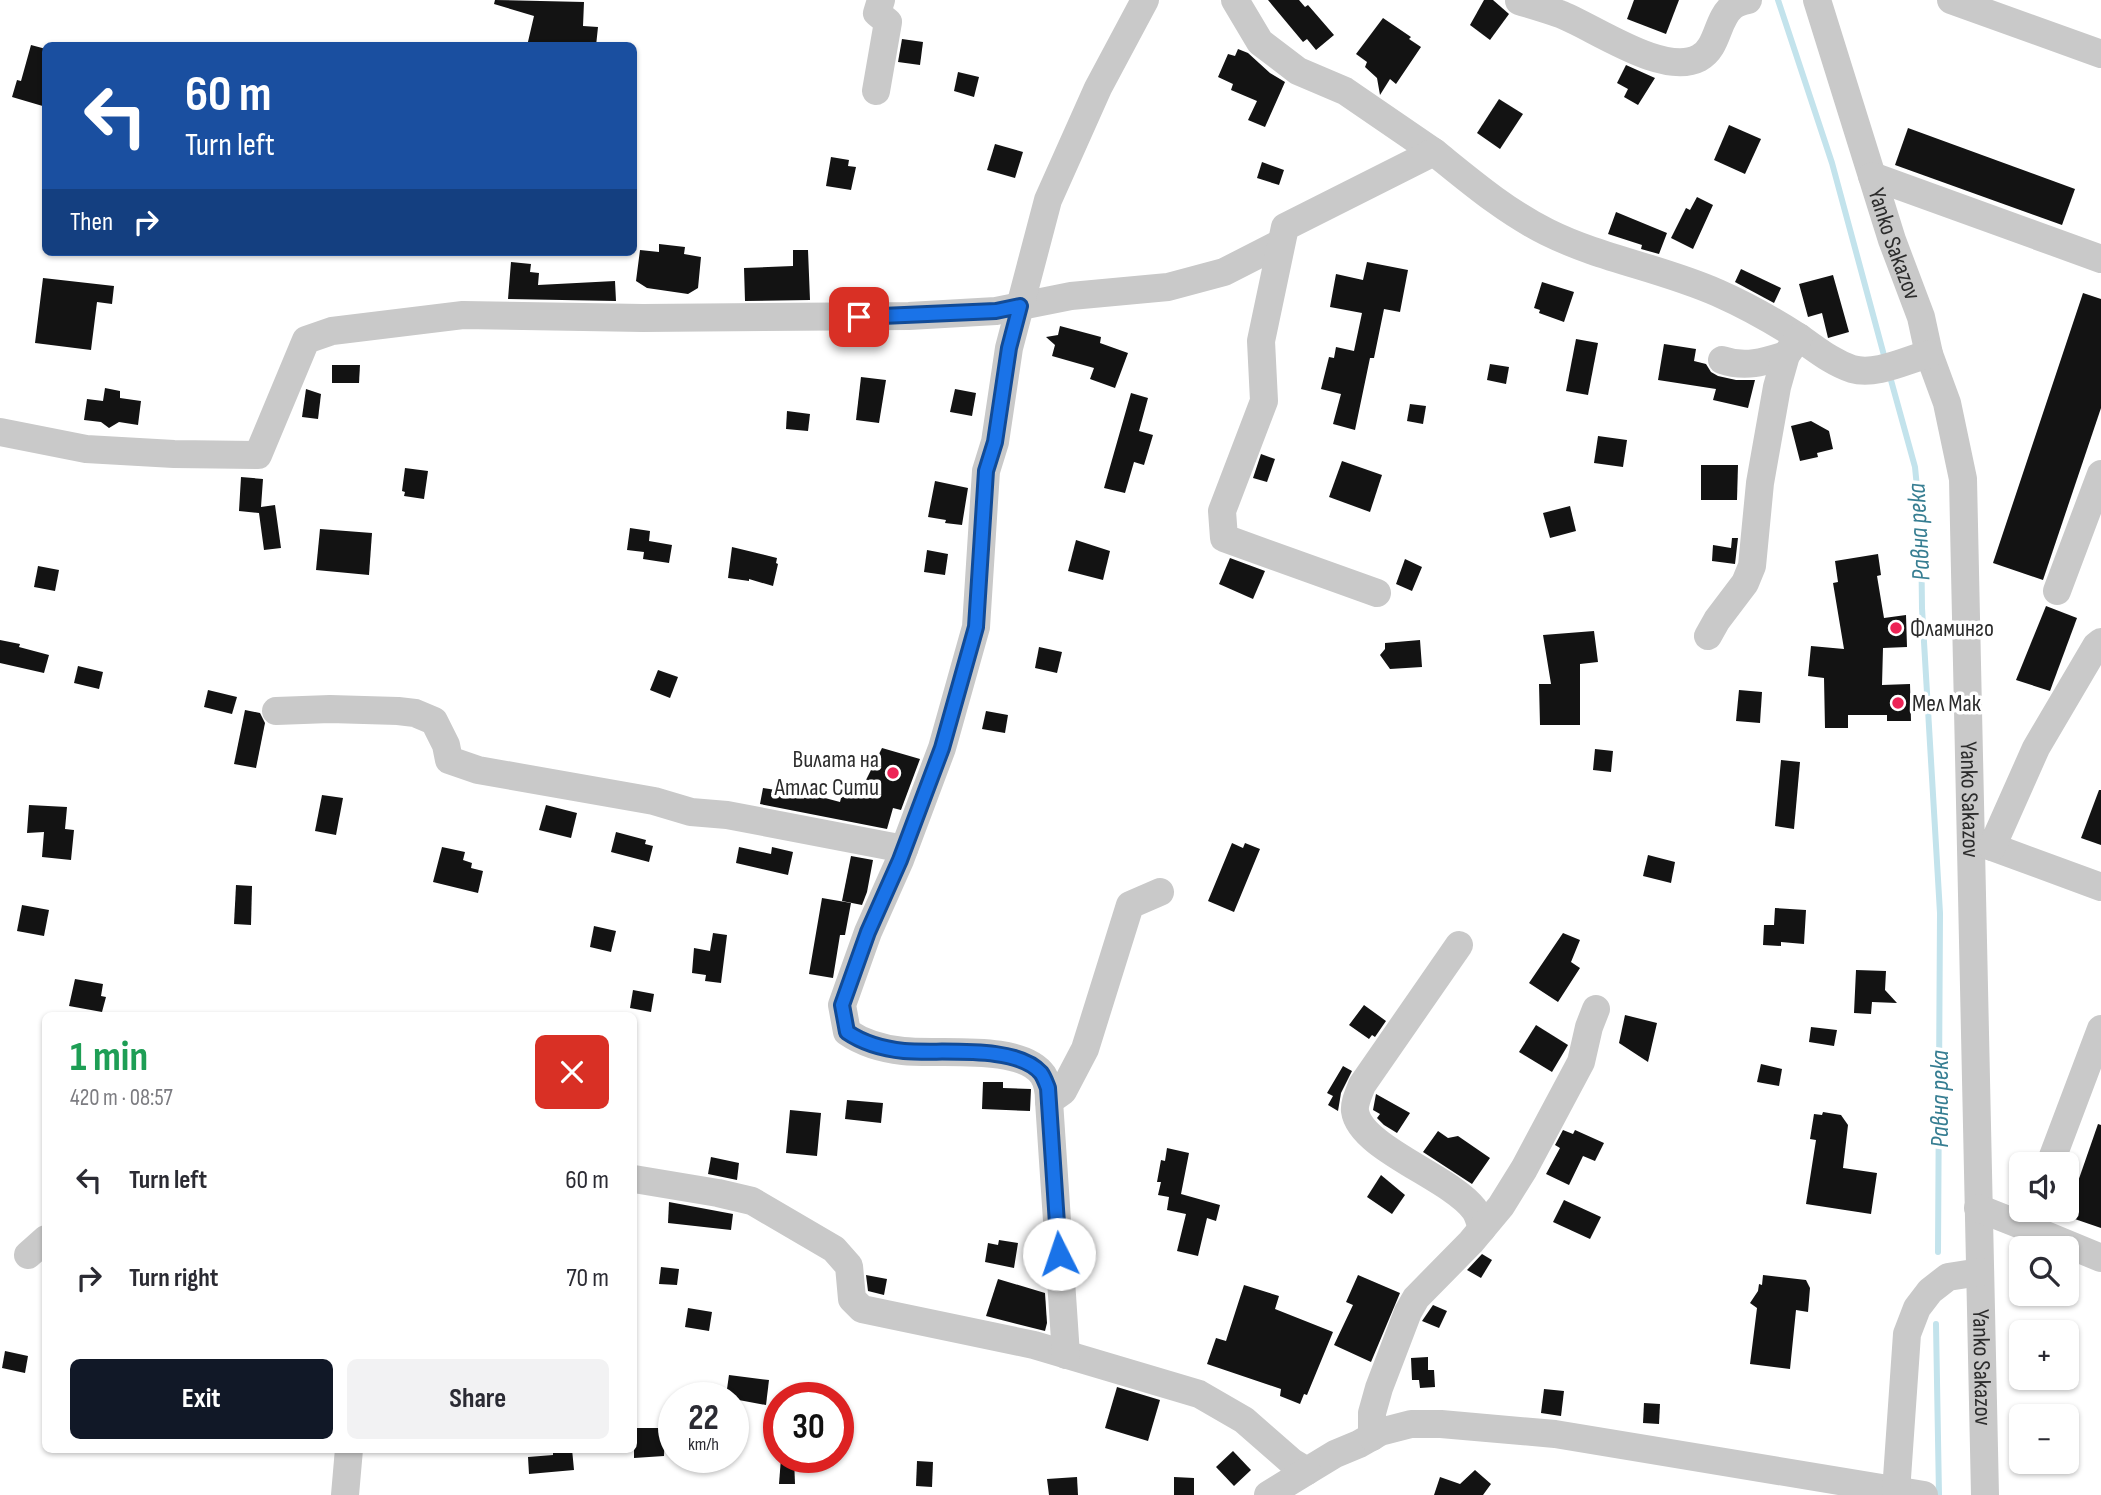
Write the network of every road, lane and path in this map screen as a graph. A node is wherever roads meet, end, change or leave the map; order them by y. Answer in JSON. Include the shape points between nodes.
{"nodes":[{"id":1,"x":881,"y":0,"type":"edge"},
{"id":2,"x":1145,"y":0,"type":"edge"},
{"id":3,"x":1748,"y":0,"type":"edge"},
{"id":4,"x":1817,"y":0,"type":"edge"},
{"id":5,"x":1951,"y":0,"type":"edge"},
{"id":6,"x":1519,"y":1,"type":"edge"},
{"id":7,"x":1241,"y":2,"type":"edge"},
{"id":8,"x":2101,"y":54,"type":"edge"},
{"id":9,"x":876,"y":91,"type":"dead end"},
{"id":10,"x":1434,"y":152,"type":"junction"},
{"id":11,"x":1872,"y":176,"type":"junction"},
{"id":12,"x":1281,"y":243,"type":"junction"},
{"id":13,"x":2101,"y":259,"type":"edge"},
{"id":14,"x":1020,"y":306,"type":"junction"},
{"id":15,"x":1792,"y":346,"type":"junction"},
{"id":16,"x":1918,"y":357,"type":"junction"},
{"id":17,"x":1722,"y":360,"type":"dead end"},
{"id":18,"x":0,"y":432,"type":"edge"},
{"id":19,"x":2101,"y":474,"type":"edge"},
{"id":20,"x":2057,"y":592,"type":"dead end"},
{"id":21,"x":1377,"y":593,"type":"dead end"},
{"id":22,"x":1708,"y":636,"type":"dead end"},
{"id":23,"x":2101,"y":642,"type":"edge"},
{"id":24,"x":276,"y":711,"type":"dead end"},
{"id":25,"x":1981,"y":843,"type":"junction"},
{"id":26,"x":904,"y":849,"type":"junction"},
{"id":27,"x":2101,"y":887,"type":"edge"},
{"id":28,"x":1160,"y":892,"type":"dead end"},
{"id":29,"x":1459,"y":945,"type":"dead end"},
{"id":30,"x":1596,"y":1009,"type":"dead end"},
{"id":31,"x":2101,"y":1028,"type":"edge"},
{"id":32,"x":1049,"y":1101,"type":"junction"},
{"id":33,"x":2054,"y":1152,"type":"edge"},
{"id":34,"x":637,"y":1180,"type":"edge"},
{"id":35,"x":1978,"y":1208,"type":"junction"},
{"id":36,"x":2009,"y":1214,"type":"edge"},
{"id":37,"x":2037,"y":1222,"type":"edge"},
{"id":38,"x":1482,"y":1229,"type":"junction"},
{"id":39,"x":2101,"y":1258,"type":"edge"},
{"id":40,"x":1980,"y":1272,"type":"junction"},
{"id":41,"x":1066,"y":1355,"type":"junction"},
{"id":42,"x":1371,"y":1437,"type":"junction"},
{"id":43,"x":349,"y":1453,"type":"edge"},
{"id":44,"x":1307,"y":1471,"type":"junction"},
{"id":45,"x":1896,"y":1492,"type":"junction"},
{"id":46,"x":345,"y":1495,"type":"edge"},
{"id":47,"x":1268,"y":1495,"type":"edge"},
{"id":48,"x":1924,"y":1495,"type":"edge"},
{"id":49,"x":1985,"y":1495,"type":"edge"}],
"edges":[{"from":1,"to":9,"type":"street","via":[[877,13],[888,22]]},
{"from":2,"to":14,"type":"street","via":[[1098,88],[1048,200]]},
{"from":3,"to":6,"type":"street","via":[[1734,5],[1725,16],[1712,47],[1686,63],[1646,55],[1560,14]]},
{"from":4,"to":11,"type":"street","name":"Yanko Sakazov"},
{"from":5,"to":8,"type":"street"},
{"from":7,"to":10,"type":"street","via":[[1260,42],[1298,71],[1345,92]]},
{"from":10,"to":12,"type":"street","via":[[1284,228]]},
{"from":10,"to":15,"type":"street","via":[[1489,197],[1546,232],[1716,292],[1759,313]]},
{"from":11,"to":13,"type":"street"},
{"from":11,"to":16,"type":"street","name":"Yanko Sakazov","via":[[1921,317]]},
{"from":12,"to":14,"type":"street","via":[[1224,272],[1168,288],[1071,296]]},
{"from":12,"to":21,"type":"street","via":[[1261,341],[1264,401],[1222,511],[1224,538]]},
{"from":14,"to":18,"type":"street","via":[[909,316],[463,315],[332,331],[306,340],[258,455],[86,449]]},
{"from":14,"to":26,"type":"street","via":[[986,471],[976,627],[942,748]]},
{"from":15,"to":16,"type":"street","via":[[1871,371]]},
{"from":15,"to":17,"type":"street","via":[[1758,364],[1735,365]]},
{"from":15,"to":22,"type":"street","via":[[1777,387],[1760,483],[1752,566]]},
{"from":16,"to":25,"type":"street","name":"Yanko Sakazov","via":[[1947,404],[1963,479]]},
{"from":19,"to":20,"type":"street"},
{"from":23,"to":25,"type":"street"},
{"from":24,"to":26,"type":"street","via":[[415,713],[434,721],[449,760],[478,770]]},
{"from":25,"to":27,"type":"street"},
{"from":25,"to":35,"type":"street","name":"Yanko Sakazov"},
{"from":26,"to":32,"type":"street","via":[[842,1005],[847,1032],[861,1041],[902,1051],[962,1050],[1019,1060],[1042,1074]]},
{"from":28,"to":32,"type":"street","via":[[1130,905],[1085,1049],[1063,1091]]},
{"from":29,"to":38,"type":"street","via":[[1362,1085],[1354,1108],[1359,1125],[1372,1138],[1462,1196],[1476,1211]]},
{"from":30,"to":38,"type":"street","via":[[1581,1062],[1524,1169]]},
{"from":31,"to":33,"type":"street"},
{"from":32,"to":41,"type":"street"},
{"from":34,"to":41,"type":"street","via":[[752,1201],[834,1249],[849,1266],[852,1299],[862,1309]]},
{"from":35,"to":36,"type":"street"},
{"from":35,"to":40,"type":"street","name":"Yanko Sakazov"},
{"from":37,"to":39,"type":"street"},
{"from":38,"to":42,"type":"street","via":[[1408,1312],[1378,1388]]},
{"from":40,"to":45,"type":"street","via":[[1948,1278],[1930,1291],[1907,1334]]},
{"from":40,"to":49,"type":"street","name":"Yanko Sakazov"},
{"from":41,"to":44,"type":"street","via":[[1199,1394],[1244,1420]]},
{"from":42,"to":44,"type":"street"},
{"from":42,"to":45,"type":"street","via":[[1411,1424],[1555,1434]]},
{"from":43,"to":46,"type":"street"},
{"from":44,"to":47,"type":"street"},
{"from":45,"to":48,"type":"street"}]}
